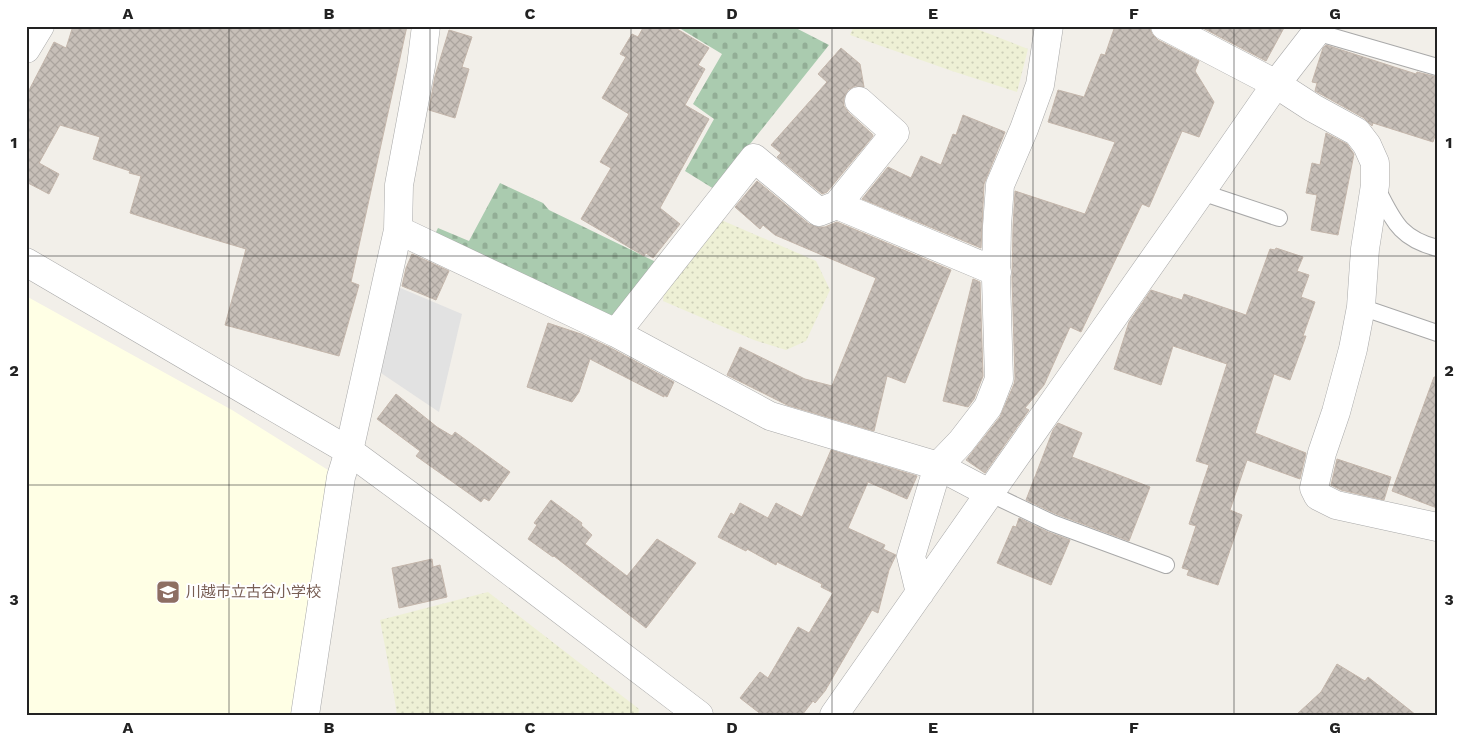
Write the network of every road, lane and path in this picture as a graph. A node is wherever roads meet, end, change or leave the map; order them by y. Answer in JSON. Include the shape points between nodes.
{"nodes":[{"id":1,"x":40,"y":26,"type":"edge"},
{"id":2,"x":426,"y":26,"type":"edge"},
{"id":3,"x":1049,"y":26,"type":"edge"},
{"id":4,"x":1165,"y":26,"type":"edge"},
{"id":5,"x":1318,"y":29,"type":"edge"},
{"id":6,"x":26,"y":49,"type":"edge"},
{"id":7,"x":1437,"y":67,"type":"edge"},
{"id":8,"x":1276,"y":84,"type":"junction"},
{"id":9,"x":859,"y":101,"type":"dead end"},
{"id":10,"x":1375,"y":184,"type":"junction"},
{"id":11,"x":1201,"y":192,"type":"junction"},
{"id":12,"x":837,"y":205,"type":"junction"},
{"id":13,"x":1279,"y":218,"type":"dead end"},
{"id":14,"x":398,"y":230,"type":"junction"},
{"id":15,"x":1437,"y":248,"type":"edge"},
{"id":16,"x":26,"y":262,"type":"edge"},
{"id":17,"x":997,"y":272,"type":"junction"},
{"id":18,"x":1361,"y":308,"type":"junction"},
{"id":19,"x":616,"y":333,"type":"junction"},
{"id":20,"x":1437,"y":334,"type":"edge"},
{"id":21,"x":350,"y":451,"type":"junction"},
{"id":22,"x":938,"y":466,"type":"junction"},
{"id":23,"x":990,"y":493,"type":"junction"},
{"id":24,"x":1437,"y":527,"type":"edge"},
{"id":25,"x":1166,"y":565,"type":"dead end"},
{"id":26,"x":920,"y":593,"type":"junction"},
{"id":27,"x":304,"y":715,"type":"edge"},
{"id":28,"x":699,"y":715,"type":"edge"},
{"id":29,"x":834,"y":715,"type":"edge"}],
"edges":[{"from":1,"to":6,"type":"street"},
{"from":2,"to":14,"type":"street","via":[[422,66],[398,185]]},
{"from":3,"to":17,"type":"street","via":[[1040,85],[1000,186]]},
{"from":4,"to":8,"type":"street"},
{"from":5,"to":7,"type":"lane"},
{"from":5,"to":8,"type":"street"},
{"from":8,"to":10,"type":"street","via":[[1357,132],[1375,163]]},
{"from":8,"to":11,"type":"street"},
{"from":9,"to":12,"type":"street","via":[[895,133]]},
{"from":10,"to":15,"type":"lane","via":[[1396,224],[1411,238]]},
{"from":10,"to":18,"type":"street","via":[[1364,249]]},
{"from":11,"to":13,"type":"lane"},
{"from":11,"to":23,"type":"street"},
{"from":12,"to":17,"type":"street"},
{"from":12,"to":19,"type":"street","via":[[819,212],[754,158]]},
{"from":14,"to":19,"type":"street"},
{"from":14,"to":21,"type":"street"},
{"from":16,"to":21,"type":"street"},
{"from":17,"to":22,"type":"street","via":[[999,379],[988,407]]},
{"from":18,"to":20,"type":"lane"},
{"from":18,"to":24,"type":"street","via":[[1353,350],[1314,488],[1318,496],[1336,505]]},
{"from":19,"to":22,"type":"street","via":[[770,416]]},
{"from":21,"to":27,"type":"street","via":[[341,477]]},
{"from":21,"to":28,"type":"street"},
{"from":22,"to":23,"type":"street"},
{"from":22,"to":26,"type":"street","via":[[912,556]]},
{"from":23,"to":25,"type":"lane","via":[[1052,523]]},
{"from":23,"to":26,"type":"street"},
{"from":26,"to":29,"type":"street"}]}
